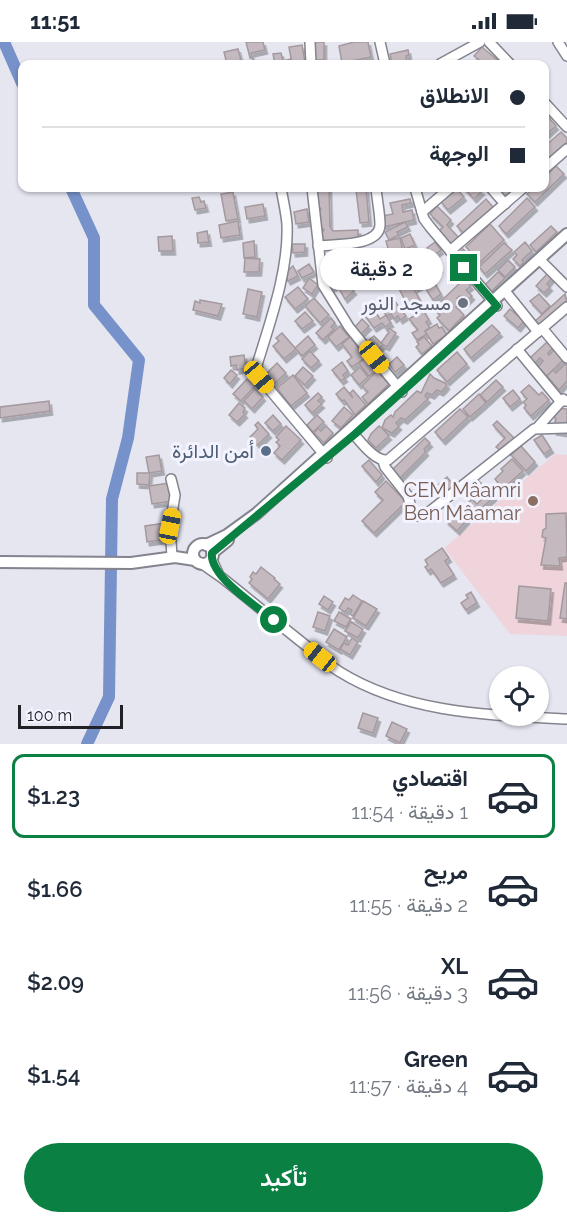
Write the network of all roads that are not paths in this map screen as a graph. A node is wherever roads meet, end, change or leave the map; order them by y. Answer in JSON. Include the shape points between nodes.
{"nodes":[{"id":1,"x":310,"y":42,"type":"edge"},
{"id":2,"x":380,"y":42,"type":"edge"},
{"id":3,"x":480,"y":42,"type":"edge"},
{"id":4,"x":489,"y":42,"type":"edge"},
{"id":5,"x":558,"y":42,"type":"edge"},
{"id":6,"x":567,"y":56,"type":"edge"},
{"id":7,"x":311,"y":60,"type":"edge"},
{"id":8,"x":385,"y":60,"type":"edge"},
{"id":9,"x":447,"y":60,"type":"edge"},
{"id":10,"x":506,"y":60,"type":"edge"},
{"id":11,"x":549,"y":107,"type":"edge"},
{"id":12,"x":567,"y":127,"type":"edge"},
{"id":13,"x":567,"y":149,"type":"edge"},
{"id":14,"x":549,"y":165,"type":"edge"},
{"id":15,"x":282,"y":192,"type":"edge"},
{"id":16,"x":312,"y":192,"type":"edge"},
{"id":17,"x":376,"y":192,"type":"edge"},
{"id":18,"x":416,"y":192,"type":"edge"},
{"id":19,"x":445,"y":192,"type":"edge"},
{"id":20,"x":494,"y":192,"type":"edge"},
{"id":21,"x":518,"y":192,"type":"edge"},
{"id":22,"x":505,"y":204,"type":"junction"},
{"id":23,"x":422,"y":212,"type":"junction"},
{"id":24,"x":567,"y":234,"type":"edge"},
{"id":25,"x":567,"y":243,"type":"edge"},
{"id":26,"x":318,"y":246,"type":"junction"},
{"id":27,"x":450,"y":251,"type":"junction"},
{"id":28,"x":542,"y":261,"type":"junction"},
{"id":29,"x":567,"y":287,"type":"edge"},
{"id":30,"x":506,"y":294,"type":"junction"},
{"id":31,"x":495,"y":304,"type":"junction"},
{"id":32,"x":567,"y":307,"type":"edge"},
{"id":33,"x":540,"y":330,"type":"junction"},
{"id":34,"x":517,"y":349,"type":"junction"},
{"id":35,"x":567,"y":358,"type":"edge"},
{"id":36,"x":400,"y":389,"type":"junction"},
{"id":37,"x":565,"y":399,"type":"edge"},
{"id":38,"x":537,"y":428,"type":"junction"},
{"id":39,"x":567,"y":428,"type":"edge"},
{"id":40,"x":352,"y":432,"type":"junction"},
{"id":41,"x":326,"y":456,"type":"junction"},
{"id":42,"x":383,"y":461,"type":"junction"},
{"id":43,"x":171,"y":479,"type":"dead end"},
{"id":44,"x":195,"y":548,"type":"junction"},
{"id":45,"x":210,"y":552,"type":"junction"},
{"id":46,"x":174,"y":557,"type":"junction"},
{"id":47,"x":0,"y":562,"type":"edge"},
{"id":48,"x":198,"y":562,"type":"junction"},
{"id":49,"x":221,"y":577,"type":"junction"},
{"id":50,"x":567,"y":718,"type":"edge"}],
"edges":[{"from":1,"to":7,"type":"street"},
{"from":2,"to":8,"type":"street"},
{"from":3,"to":9,"type":"street"},
{"from":4,"to":10,"type":"street"},
{"from":5,"to":6,"type":"street"},
{"from":11,"to":12,"type":"street"},
{"from":13,"to":14,"type":"street"},
{"from":15,"to":41,"type":"street","via":[[287,225],[284,258],[257,371]]},
{"from":16,"to":26,"type":"street"},
{"from":17,"to":26,"type":"street","via":[[380,226],[374,237]]},
{"from":18,"to":23,"type":"street"},
{"from":19,"to":23,"type":"street"},
{"from":20,"to":22,"type":"street"},
{"from":21,"to":22,"type":"street"},
{"from":22,"to":27,"type":"street"},
{"from":23,"to":27,"type":"street"},
{"from":24,"to":28,"type":"main road"},
{"from":25,"to":28,"type":"main road"},
{"from":26,"to":36,"type":"street","via":[[322,285],[327,295]]},
{"from":27,"to":31,"type":"street"},
{"from":28,"to":29,"type":"street"},
{"from":28,"to":30,"type":"main road"},
{"from":30,"to":31,"type":"main road"},
{"from":30,"to":33,"type":"street"},
{"from":31,"to":36,"type":"main road"},
{"from":32,"to":33,"type":"street"},
{"from":33,"to":34,"type":"street"},
{"from":33,"to":35,"type":"street"},
{"from":34,"to":37,"type":"street"},
{"from":34,"to":42,"type":"street"},
{"from":36,"to":40,"type":"main road"},
{"from":37,"to":38,"type":"street"},
{"from":38,"to":39,"type":"street"},
{"from":38,"to":42,"type":"street","via":[[429,512],[418,516]]},
{"from":40,"to":41,"type":"main road"},
{"from":40,"to":42,"type":"street"},
{"from":41,"to":45,"type":"main road"},
{"from":43,"to":46,"type":"street","via":[[175,495],[170,526]]},
{"from":44,"to":45,"type":"main road","via":[[200,545]]},
{"from":44,"to":46,"type":"main road"},
{"from":44,"to":48,"type":"main road","via":[[193,554]]},
{"from":45,"to":48,"type":"main road","via":[[207,563]]},
{"from":45,"to":49,"type":"street"},
{"from":46,"to":47,"type":"main road","via":[[131,563]]},
{"from":46,"to":48,"type":"main road"},
{"from":48,"to":49,"type":"street"},
{"from":49,"to":50,"type":"street","via":[[339,672],[364,685],[433,707],[492,716]]}]}
